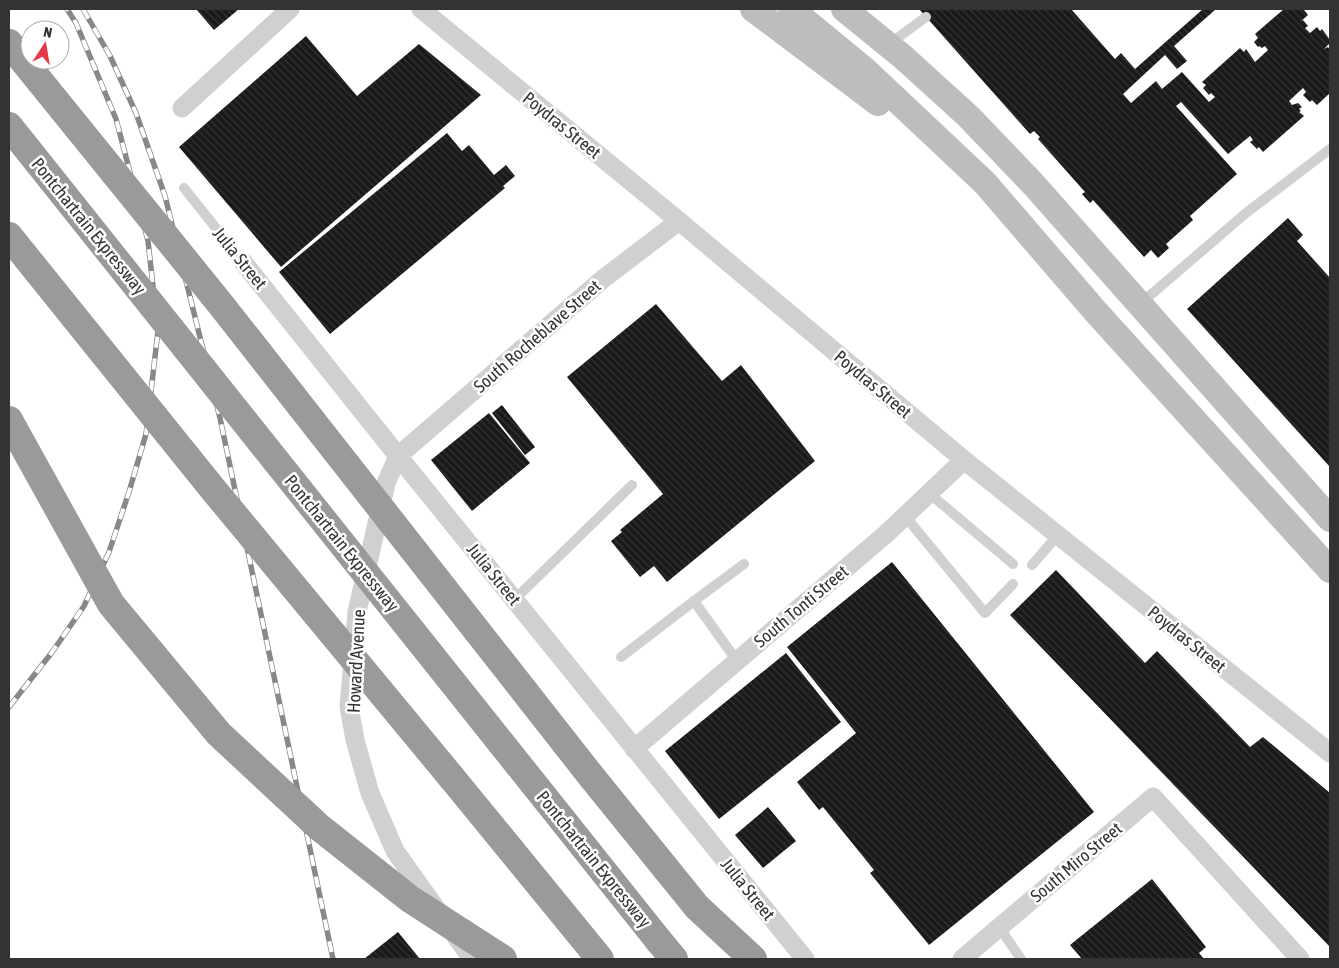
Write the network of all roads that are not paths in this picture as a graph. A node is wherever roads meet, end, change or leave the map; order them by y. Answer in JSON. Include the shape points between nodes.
{"nodes":[{"id":1,"x":290,"y":9,"type":"edge"},
{"id":2,"x":421,"y":9,"type":"edge"},
{"id":3,"x":753,"y":9,"type":"edge"},
{"id":4,"x":791,"y":9,"type":"edge"},
{"id":5,"x":844,"y":9,"type":"edge"},
{"id":6,"x":926,"y":17,"type":"dead end"},
{"id":7,"x":9,"y":43,"type":"edge"},
{"id":8,"x":889,"y":45,"type":"junction"},
{"id":9,"x":182,"y":108,"type":"dead end"},
{"id":10,"x":9,"y":126,"type":"edge"},
{"id":11,"x":1330,"y":149,"type":"edge"},
{"id":12,"x":985,"y":183,"type":"junction"},
{"id":13,"x":184,"y":188,"type":"dead end"},
{"id":14,"x":679,"y":221,"type":"junction"},
{"id":15,"x":9,"y":236,"type":"edge"},
{"id":16,"x":243,"y":262,"type":"joint"},
{"id":17,"x":1140,"y":304,"type":"junction"},
{"id":18,"x":9,"y":420,"type":"edge"},
{"id":19,"x":398,"y":456,"type":"junction"},
{"id":20,"x":964,"y":460,"type":"junction"},
{"id":21,"x":632,"y":485,"type":"dead end"},
{"id":22,"x":930,"y":494,"type":"junction"},
{"id":23,"x":906,"y":516,"type":"junction"},
{"id":24,"x":1330,"y":519,"type":"edge"},
{"id":25,"x":1058,"y":536,"type":"junction"},
{"id":26,"x":744,"y":564,"type":"dead end"},
{"id":27,"x":1013,"y":564,"type":"dead end"},
{"id":28,"x":1032,"y":565,"type":"dead end"},
{"id":29,"x":1330,"y":570,"type":"edge"},
{"id":30,"x":1012,"y":584,"type":"dead end"},
{"id":31,"x":514,"y":600,"type":"junction"},
{"id":32,"x":694,"y":601,"type":"junction"},
{"id":33,"x":621,"y":657,"type":"dead end"},
{"id":34,"x":737,"y":661,"type":"junction"},
{"id":35,"x":634,"y":749,"type":"junction"},
{"id":36,"x":1330,"y":753,"type":"edge"},
{"id":37,"x":999,"y":927,"type":"junction"},
{"id":38,"x":667,"y":950,"type":"edge"},
{"id":39,"x":472,"y":959,"type":"edge"},
{"id":40,"x":503,"y":959,"type":"edge"},
{"id":41,"x":600,"y":959,"type":"edge"},
{"id":42,"x":754,"y":959,"type":"edge"},
{"id":43,"x":806,"y":959,"type":"edge"},
{"id":44,"x":962,"y":959,"type":"edge"},
{"id":45,"x":1021,"y":959,"type":"edge"},
{"id":46,"x":1300,"y":959,"type":"edge"}],
"edges":[{"from":1,"to":9,"type":"street"},
{"from":2,"to":14,"type":"street","name":"Poydras Street"},
{"from":3,"to":12,"type":"main road"},
{"from":4,"to":12,"type":"main road","via":[[865,70]]},
{"from":5,"to":8,"type":"main road"},
{"from":6,"to":8,"type":"lane"},
{"from":7,"to":42,"type":"highway","bridge":true,"via":[[222,306],[697,907]]},
{"from":8,"to":17,"type":"main road","via":[[969,117],[1034,184]]},
{"from":10,"to":38,"type":"highway","name":"Pontchartrain Expressway","bridge":true},
{"from":11,"to":17,"type":"lane","via":[[1246,213]]},
{"from":12,"to":29,"type":"main road","via":[[1096,312]]},
{"from":13,"to":16,"type":"lane","name":"Julia Street"},
{"from":14,"to":19,"type":"street","name":"South Rocheblave Street","via":[[603,279]]},
{"from":14,"to":20,"type":"street","name":"Poydras Street"},
{"from":15,"to":41,"type":"highway","bridge":true},
{"from":16,"to":19,"type":"street","name":"Julia Street"},
{"from":17,"to":24,"type":"main road"},
{"from":18,"to":40,"type":"highway","bridge":true,"via":[[111,604],[219,734],[319,827],[410,899]]},
{"from":19,"to":31,"type":"street","name":"Julia Street"},
{"from":19,"to":39,"type":"street","name":"Howard Avenue","via":[[386,483],[357,612],[349,707],[370,793],[395,850]]},
{"from":20,"to":22,"type":"street","name":"South Tonti Street"},
{"from":20,"to":25,"type":"street","name":"Poydras Street"},
{"from":21,"to":31,"type":"lane"},
{"from":22,"to":23,"type":"street","name":"South Tonti Street"},
{"from":22,"to":27,"type":"lane"},
{"from":23,"to":30,"type":"lane","via":[[984,613]]},
{"from":23,"to":34,"type":"street","name":"South Tonti Street"},
{"from":25,"to":28,"type":"lane"},
{"from":25,"to":36,"type":"street","name":"Poydras Street"},
{"from":26,"to":32,"type":"lane"},
{"from":31,"to":35,"type":"street","name":"Julia Street"},
{"from":32,"to":33,"type":"lane"},
{"from":32,"to":34,"type":"lane"},
{"from":34,"to":35,"type":"street","name":"South Tonti Street"},
{"from":35,"to":43,"type":"street","name":"Julia Street"},
{"from":37,"to":44,"type":"street","name":"South Miro Street"},
{"from":37,"to":45,"type":"lane"},
{"from":37,"to":46,"type":"street","name":"South Miro Street","via":[[1153,797]]}]}
